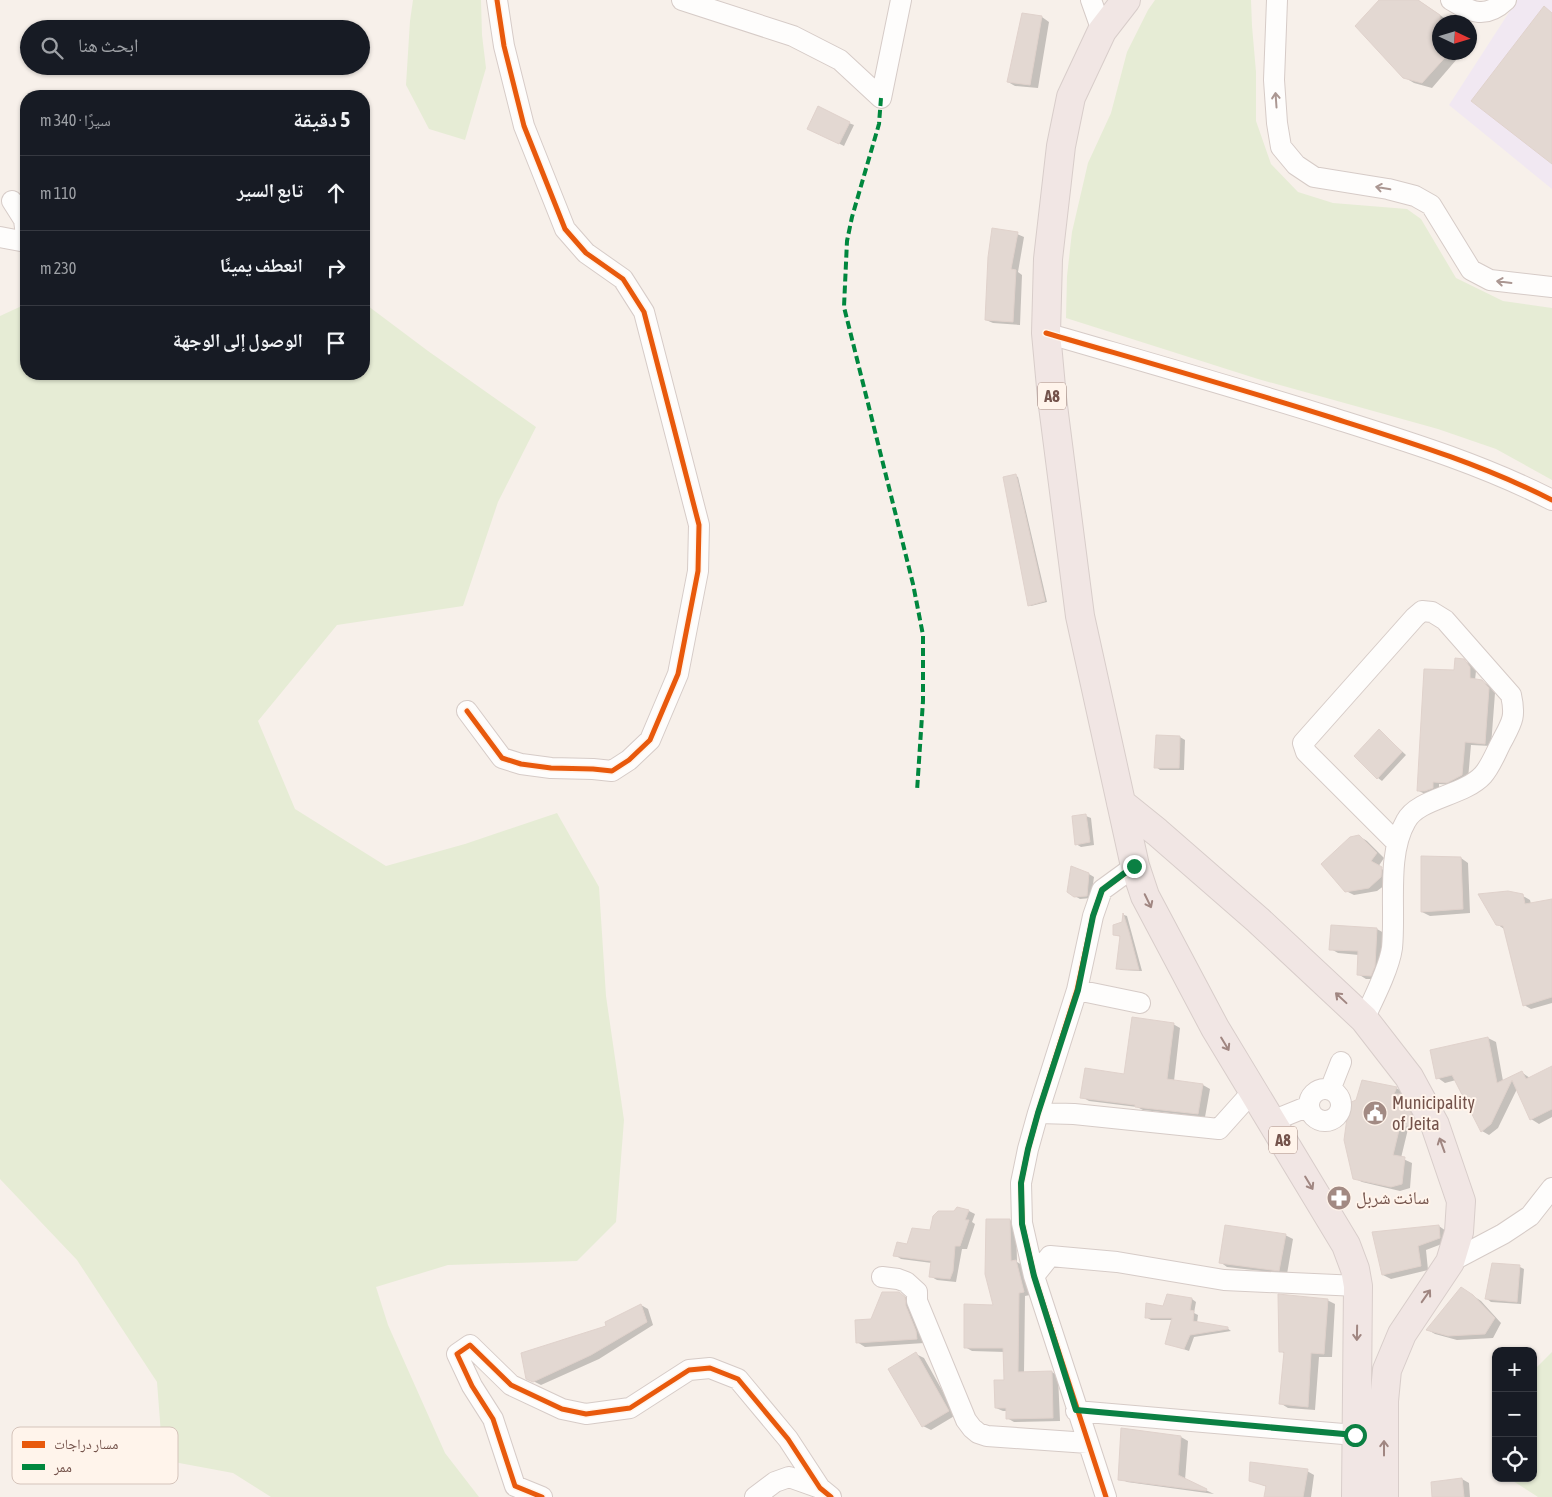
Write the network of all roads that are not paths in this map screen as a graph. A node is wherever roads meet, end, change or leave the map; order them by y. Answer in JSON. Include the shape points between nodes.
{"nodes":[{"id":1,"x":497,"y":0,"type":"edge"},
{"id":2,"x":682,"y":0,"type":"edge"},
{"id":3,"x":901,"y":0,"type":"edge"},
{"id":4,"x":1091,"y":0,"type":"edge"},
{"id":5,"x":1126,"y":0,"type":"edge"},
{"id":6,"x":1277,"y":0,"type":"edge"},
{"id":7,"x":1451,"y":0,"type":"edge"},
{"id":8,"x":1506,"y":0,"type":"edge"},
{"id":9,"x":1102,"y":31,"type":"junction"},
{"id":10,"x":12,"y":201,"type":"dead end"},
{"id":11,"x":20,"y":214,"type":"edge"},
{"id":12,"x":0,"y":236,"type":"edge"},
{"id":13,"x":20,"y":241,"type":"edge"},
{"id":14,"x":1552,"y":287,"type":"edge"},
{"id":15,"x":1046,"y":333,"type":"junction"},
{"id":16,"x":1552,"y":500,"type":"edge"},
{"id":17,"x":467,"y":711,"type":"dead end"},
{"id":18,"x":1121,"y":803,"type":"junction"},
{"id":19,"x":1396,"y":842,"type":"junction"},
{"id":20,"x":1176,"y":848,"type":"junction"},
{"id":21,"x":1134,"y":866,"type":"junction"},
{"id":22,"x":1078,"y":990,"type":"junction"},
{"id":23,"x":1140,"y":1003,"type":"dead end"},
{"id":24,"x":1364,"y":1019,"type":"junction"},
{"id":25,"x":1341,"y":1062,"type":"dead end"},
{"id":26,"x":1330,"y":1090,"type":"junction"},
{"id":27,"x":1253,"y":1091,"type":"junction"},
{"id":28,"x":1309,"y":1106,"type":"junction"},
{"id":29,"x":1038,"y":1113,"type":"junction"},
{"id":30,"x":1272,"y":1122,"type":"junction"},
{"id":31,"x":1552,"y":1188,"type":"edge"},
{"id":32,"x":1450,"y":1262,"type":"junction"},
{"id":33,"x":1034,"y":1276,"type":"junction"},
{"id":34,"x":882,"y":1277,"type":"dead end"},
{"id":35,"x":1358,"y":1286,"type":"junction"},
{"id":36,"x":1076,"y":1410,"type":"junction"},
{"id":37,"x":1355,"y":1435,"type":"junction"},
{"id":38,"x":1088,"y":1443,"type":"junction"},
{"id":39,"x":826,"y":1492,"type":"edge"},
{"id":40,"x":542,"y":1497,"type":"edge"},
{"id":41,"x":755,"y":1497,"type":"edge"},
{"id":42,"x":1106,"y":1497,"type":"edge"},
{"id":43,"x":1356,"y":1497,"type":"edge"},
{"id":44,"x":1384,"y":1497,"type":"edge"}],
"edges":[{"from":1,"to":17,"type":"street","via":[[504,46],[524,126],[565,229],[586,253],[623,279],[644,312],[699,526],[698,571],[678,674],[650,740],[612,772],[551,768],[502,758]]},
{"from":2,"to":3,"type":"street","via":[[793,36],[840,60],[881,98]]},
{"from":4,"to":9,"type":"street"},
{"from":5,"to":9,"type":"highway","number":"A8"},
{"from":14,"to":6,"type":"street","one_way":true,"via":[[1490,280],[1471,270],[1431,205],[1415,196],[1388,188],[1314,177],[1296,165],[1281,147],[1277,123],[1274,80]]},
{"from":7,"to":8,"type":"street","via":[[1468,10],[1486,13]]},
{"from":9,"to":15,"type":"highway","number":"A8","via":[[1071,97],[1061,146],[1048,259]]},
{"from":10,"to":11,"type":"street"},
{"from":12,"to":13,"type":"street"},
{"from":15,"to":16,"type":"street","via":[[1436,450],[1512,480]]},
{"from":15,"to":18,"type":"highway","number":"A8","via":[[1080,616]]},
{"from":18,"to":20,"type":"highway"},
{"from":18,"to":21,"type":"highway","number":"A8"},
{"from":19,"to":19,"type":"street","via":[[1406,819],[1420,807],[1466,788],[1483,774],[1512,722],[1515,710],[1511,695],[1445,620],[1432,612],[1422,611],[1414,618],[1303,743],[1306,752]]},
{"from":19,"to":24,"type":"street","via":[[1392,950]]},
{"from":20,"to":21,"type":"highway","via":[[1154,848],[1145,852]]},
{"from":24,"to":20,"type":"highway","one_way":true},
{"from":21,"to":22,"type":"street","via":[[1102,890],[1093,916]]},
{"from":21,"to":27,"type":"highway","number":"A8","one_way":true,"via":[[1145,896],[1173,949]]},
{"from":22,"to":23,"type":"street"},
{"from":22,"to":29,"type":"street"},
{"from":32,"to":24,"type":"highway","one_way":true,"via":[[1459,1232],[1461,1201],[1448,1161],[1435,1125],[1409,1077]]},
{"from":25,"to":26,"type":"street"},
{"from":26,"to":28,"type":"street","via":[[1318,1090]]},
{"from":26,"to":28,"type":"street","via":[[1341,1104],[1332,1120],[1314,1117]]},
{"from":27,"to":29,"type":"street","via":[[1219,1129]]},
{"from":27,"to":30,"type":"highway","number":"A8"},
{"from":28,"to":30,"type":"street"},
{"from":29,"to":33,"type":"street","via":[[1021,1183],[1022,1224]]},
{"from":30,"to":35,"type":"highway","number":"A8","one_way":true,"via":[[1346,1245]]},
{"from":31,"to":32,"type":"street","via":[[1530,1216]]},
{"from":44,"to":32,"type":"highway","one_way":true,"via":[[1384,1401],[1388,1370],[1402,1334]]},
{"from":33,"to":35,"type":"street","via":[[1050,1256],[1117,1262],[1224,1280]]},
{"from":33,"to":36,"type":"street"},
{"from":34,"to":38,"type":"street","via":[[906,1282],[917,1292],[917,1301],[960,1408],[978,1433]]},
{"from":35,"to":37,"type":"highway","number":"A8","one_way":true},
{"from":36,"to":37,"type":"street"},
{"from":36,"to":38,"type":"street"},
{"from":37,"to":43,"type":"highway","number":"A8"},
{"from":38,"to":42,"type":"street"},
{"from":39,"to":40,"type":"street","via":[[738,1379],[710,1368],[689,1370],[630,1408],[586,1414],[562,1409],[511,1385],[470,1346],[457,1354],[493,1419],[516,1486]]},
{"from":39,"to":41,"type":"street","via":[[789,1477],[775,1482]]}]}
